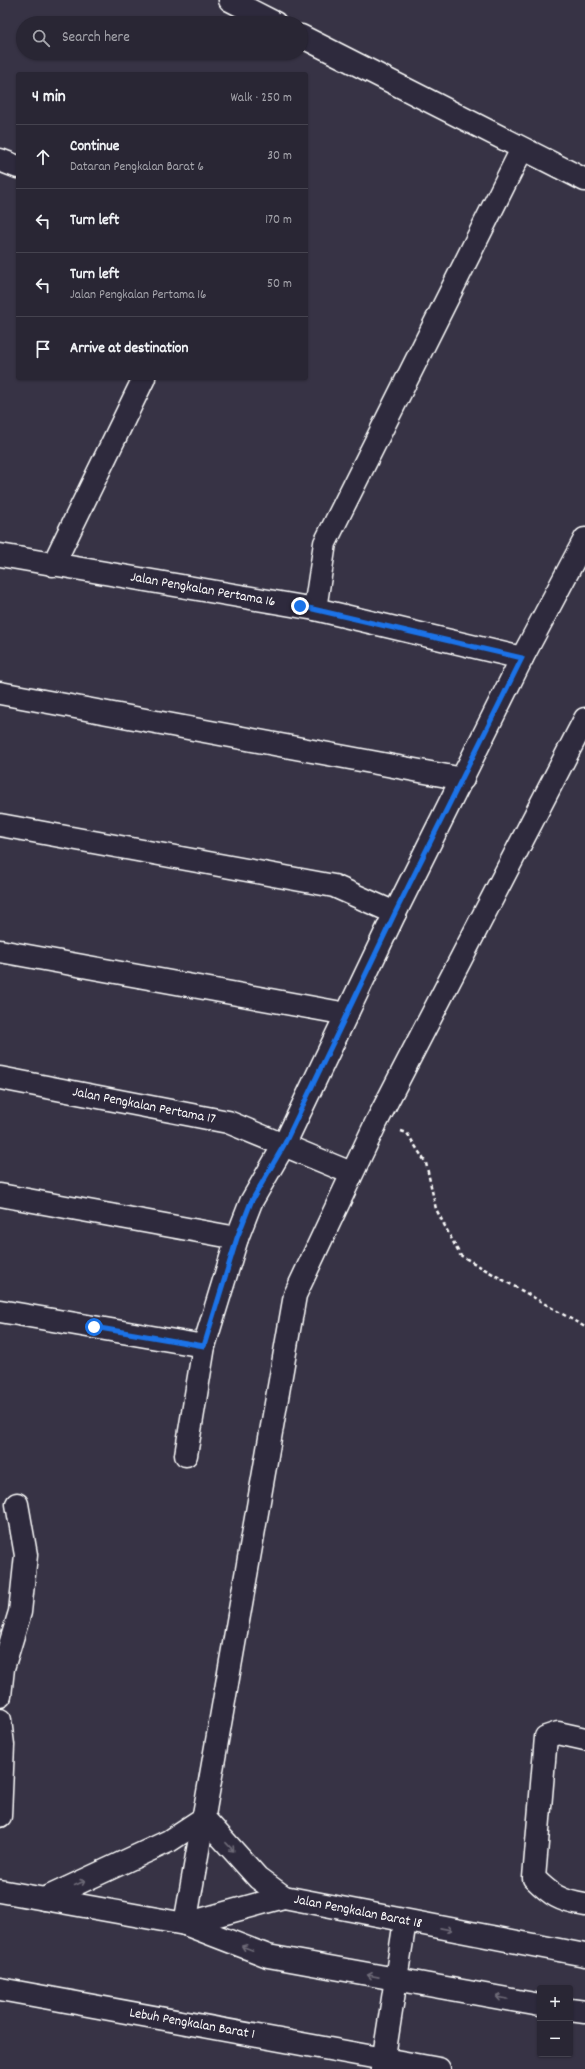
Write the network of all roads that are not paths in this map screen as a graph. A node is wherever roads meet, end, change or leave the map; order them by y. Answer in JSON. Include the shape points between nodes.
{"nodes":[{"id":1,"x":230,"y":0,"type":"edge"},
{"id":2,"x":261,"y":16,"type":"edge"},
{"id":3,"x":308,"y":40,"type":"edge"},
{"id":4,"x":522,"y":149,"type":"junction"},
{"id":5,"x":0,"y":160,"type":"edge"},
{"id":6,"x":16,"y":166,"type":"edge"},
{"id":7,"x":585,"y":180,"type":"edge"},
{"id":8,"x":143,"y":380,"type":"edge"},
{"id":9,"x":585,"y":539,"type":"edge"},
{"id":10,"x":0,"y":555,"type":"edge"},
{"id":11,"x":54,"y":564,"type":"junction"},
{"id":12,"x":315,"y":609,"type":"junction"},
{"id":13,"x":522,"y":658,"type":"junction"},
{"id":14,"x":0,"y":693,"type":"edge"},
{"id":15,"x":585,"y":719,"type":"edge"},
{"id":16,"x":462,"y":779,"type":"junction"},
{"id":17,"x":0,"y":825,"type":"edge"},
{"id":18,"x":395,"y":913,"type":"junction"},
{"id":19,"x":0,"y":951,"type":"edge"},
{"id":20,"x":347,"y":1014,"type":"junction"},
{"id":21,"x":0,"y":1078,"type":"edge"},
{"id":22,"x":284,"y":1145,"type":"junction"},
{"id":23,"x":351,"y":1172,"type":"junction"},
{"id":24,"x":0,"y":1195,"type":"edge"},
{"id":25,"x":237,"y":1238,"type":"junction"},
{"id":26,"x":0,"y":1311,"type":"edge"},
{"id":27,"x":204,"y":1346,"type":"junction"},
{"id":28,"x":186,"y":1455,"type":"dead end"},
{"id":29,"x":17,"y":1504,"type":"dead end"},
{"id":30,"x":0,"y":1696,"type":"edge"},
{"id":31,"x":0,"y":1720,"type":"edge"},
{"id":32,"x":585,"y":1739,"type":"edge"},
{"id":33,"x":0,"y":1816,"type":"edge"},
{"id":34,"x":204,"y":1818,"type":"junction"},
{"id":35,"x":0,"y":1891,"type":"edge"},
{"id":36,"x":284,"y":1897,"type":"junction"},
{"id":37,"x":44,"y":1899,"type":"junction"},
{"id":38,"x":585,"y":1905,"type":"edge"},
{"id":39,"x":405,"y":1921,"type":"junction"},
{"id":40,"x":185,"y":1924,"type":"junction"},
{"id":41,"x":585,"y":1955,"type":"edge"},
{"id":42,"x":396,"y":1980,"type":"junction"},
{"id":43,"x":0,"y":1989,"type":"edge"},
{"id":44,"x":537,"y":2004,"type":"edge"},
{"id":45,"x":573,"y":2010,"type":"edge"},
{"id":46,"x":585,"y":2012,"type":"edge"},
{"id":47,"x":383,"y":2064,"type":"edge"},
{"id":48,"x":439,"y":2069,"type":"edge"}],
"edges":[{"from":1,"to":2,"type":"street"},
{"from":3,"to":4,"type":"street"},
{"from":4,"to":7,"type":"street"},
{"from":4,"to":12,"type":"street","via":[[325,543]]},
{"from":5,"to":6,"type":"street"},
{"from":8,"to":11,"type":"street"},
{"from":9,"to":13,"type":"street"},
{"from":10,"to":11,"type":"street","name":"Jalan Pengkalan Pertama 16"},
{"from":11,"to":12,"type":"street","name":"Jalan Pengkalan Pertama 16"},
{"from":12,"to":13,"type":"street","name":"Jalan Pengkalan Pertama 16"},
{"from":13,"to":16,"type":"street"},
{"from":14,"to":16,"type":"street"},
{"from":15,"to":23,"type":"street"},
{"from":16,"to":18,"type":"street"},
{"from":17,"to":18,"type":"street","via":[[334,886]]},
{"from":18,"to":20,"type":"street"},
{"from":19,"to":20,"type":"street"},
{"from":20,"to":22,"type":"street"},
{"from":21,"to":22,"type":"street","name":"Jalan Pengkalan Pertama 17","via":[[228,1122]]},
{"from":22,"to":23,"type":"street","name":"Jalan Pengkalan Pertama 17"},
{"from":22,"to":25,"type":"street","via":[[251,1202]]},
{"from":23,"to":34,"type":"street","via":[[295,1295]]},
{"from":24,"to":25,"type":"street"},
{"from":25,"to":27,"type":"street"},
{"from":26,"to":27,"type":"street"},
{"from":27,"to":28,"type":"street"},
{"from":29,"to":30,"type":"street","via":[[26,1555],[20,1612],[3,1668]]},
{"from":31,"to":33,"type":"street","via":[[3,1745]]},
{"from":32,"to":38,"type":"street","via":[[558,1733],[546,1737],[534,1878],[550,1894],[566,1902]]},
{"from":34,"to":36,"type":"street","one_way":true,"via":[[258,1878]]},
{"from":37,"to":34,"type":"street","one_way":true,"via":[[169,1841]]},
{"from":34,"to":40,"type":"street"},
{"from":35,"to":37,"type":"street"},
{"from":36,"to":39,"type":"street","name":"Jalan Pengkalan Barat 18"},
{"from":36,"to":40,"type":"street","name":"Jalan Pengkalan Barat 18"},
{"from":37,"to":40,"type":"street"},
{"from":39,"to":41,"type":"street","name":"Jalan Pengkalan Barat 18","one_way":true},
{"from":39,"to":42,"type":"street"},
{"from":42,"to":40,"type":"street","one_way":true,"via":[[268,1956]]},
{"from":44,"to":42,"type":"street","one_way":true},
{"from":42,"to":47,"type":"street"},
{"from":43,"to":47,"type":"street","name":"Lebuh Pengkalan Barat 1"},
{"from":45,"to":46,"type":"street"},
{"from":47,"to":48,"type":"street","name":"Lebuh Pengkalan Barat 1"}]}
